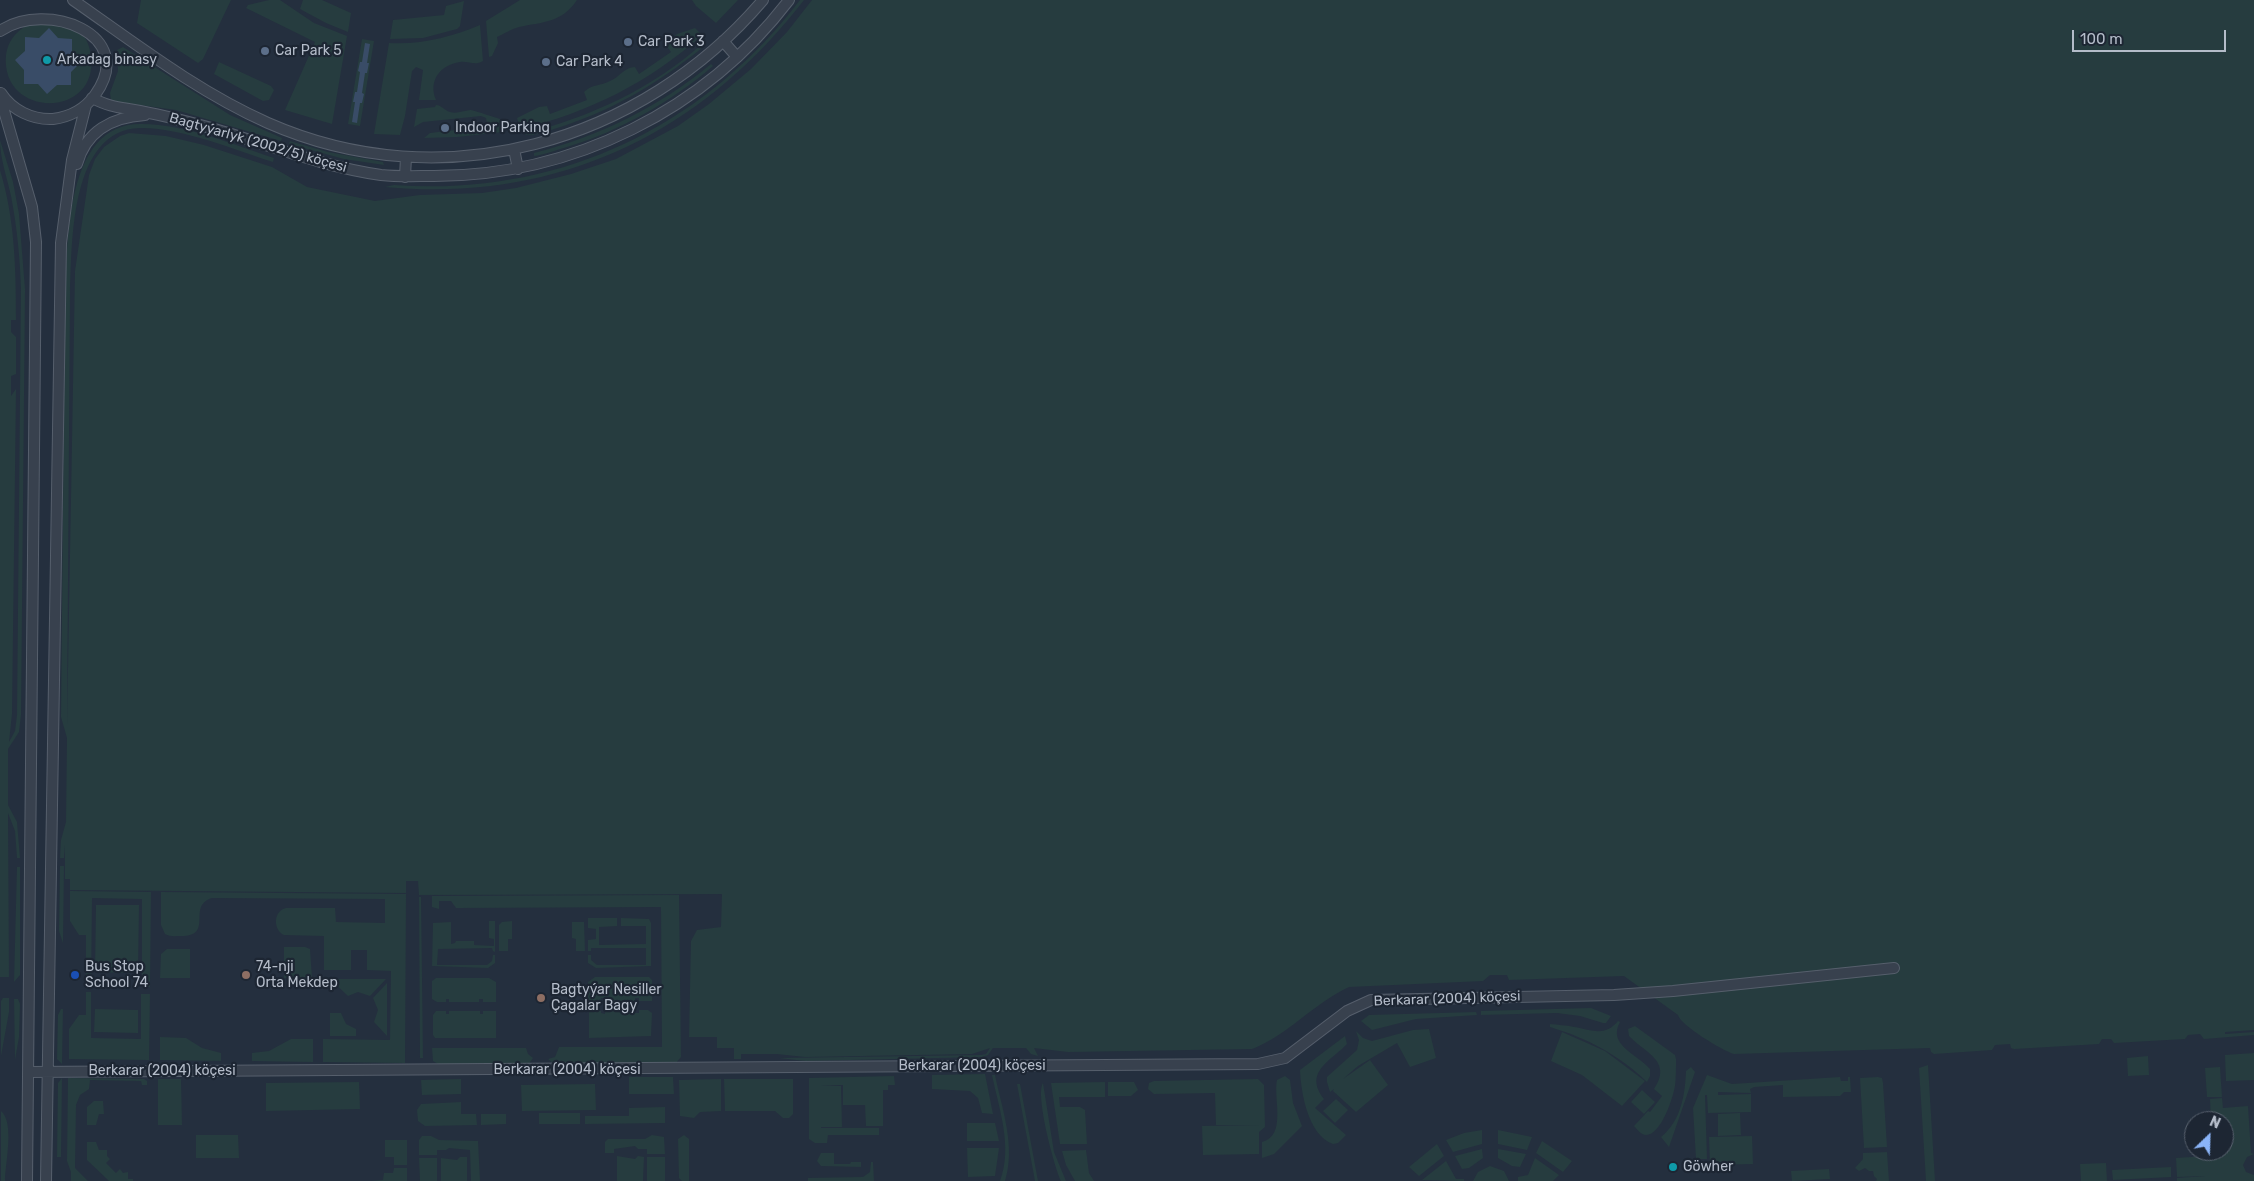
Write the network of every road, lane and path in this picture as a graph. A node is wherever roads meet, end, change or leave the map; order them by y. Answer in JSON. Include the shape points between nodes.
{"nodes":[{"id":1,"x":73,"y":0,"type":"edge"},
{"id":2,"x":763,"y":0,"type":"edge"},
{"id":3,"x":789,"y":0,"type":"edge"},
{"id":4,"x":63,"y":3,"type":"edge"},
{"id":5,"x":19,"y":13,"type":"dead end"},
{"id":6,"x":95,"y":28,"type":"junction"},
{"id":7,"x":115,"y":29,"type":"junction"},
{"id":8,"x":0,"y":31,"type":"edge"},
{"id":9,"x":723,"y":41,"type":"junction"},
{"id":10,"x":737,"y":58,"type":"junction"},
{"id":11,"x":0,"y":92,"type":"edge"},
{"id":12,"x":0,"y":97,"type":"edge"},
{"id":13,"x":89,"y":102,"type":"junction"},
{"id":14,"x":157,"y":115,"type":"junction"},
{"id":15,"x":514,"y":149,"type":"junction"},
{"id":16,"x":406,"y":156,"type":"junction"},
{"id":17,"x":518,"y":169,"type":"junction"},
{"id":18,"x":405,"y":176,"type":"junction"},
{"id":19,"x":65,"y":208,"type":"junction"},
{"id":20,"x":1894,"y":968,"type":"dead end"},
{"id":21,"x":46,"y":1071,"type":"junction"},
{"id":22,"x":29,"y":1072,"type":"junction"},
{"id":23,"x":27,"y":1181,"type":"edge"},
{"id":24,"x":46,"y":1181,"type":"edge"}],
"edges":[{"from":1,"to":7,"type":"street","name":"Bagtyýarlyk (2002/5) köçesi"},
{"from":2,"to":9,"type":"street","name":"Bagtyýarlyk (2002/5) köçesi"},
{"from":3,"to":10,"type":"street","name":"Bagtyýarlyk (2002/5) köçesi"},
{"from":4,"to":6,"type":"street"},
{"from":5,"to":8,"type":"street"},
{"from":6,"to":7,"type":"street"},
{"from":6,"to":13,"type":"street","via":[[103,45],[106,64],[102,82]]},
{"from":7,"to":16,"type":"street","name":"Bagtyýarlyk (2002/5) köçesi","via":[[216,96],[270,124],[312,140],[384,155]]},
{"from":9,"to":10,"type":"street"},
{"from":9,"to":15,"type":"street","name":"Bagtyýarlyk (2002/5) köçesi","via":[[670,85],[627,110],[571,133]]},
{"from":10,"to":17,"type":"street","name":"Bagtyýarlyk (2002/5) köçesi","via":[[682,100],[637,128],[578,153]]},
{"from":11,"to":13,"type":"street","via":[[15,108],[42,118],[60,118]]},
{"from":12,"to":22,"type":"street","via":[[32,207],[36,242]]},
{"from":13,"to":14,"type":"street","name":"Bagtyýarlyk (2002/5) köçesi"},
{"from":13,"to":19,"type":"street","via":[[78,134]]},
{"from":14,"to":18,"type":"street","name":"Bagtyýarlyk (2002/5) köçesi","via":[[334,166]]},
{"from":14,"to":19,"type":"street","via":[[120,119],[96,131],[80,155]]},
{"from":15,"to":16,"type":"street","name":"Bagtyýarlyk (2002/5) köçesi"},
{"from":15,"to":17,"type":"street"},
{"from":16,"to":18,"type":"street"},
{"from":17,"to":18,"type":"street","name":"Bagtyýarlyk (2002/5) köçesi","via":[[479,175]]},
{"from":19,"to":21,"type":"street","via":[[61,243]]},
{"from":20,"to":21,"type":"street","name":"Berkarar (2004) köçesi","via":[[1623,994],[1371,1000],[1347,1011],[1285,1058],[1258,1064]]},
{"from":21,"to":22,"type":"street","name":"Berkarar (2004) köçesi"},
{"from":21,"to":24,"type":"street"},
{"from":22,"to":23,"type":"street"}]}
